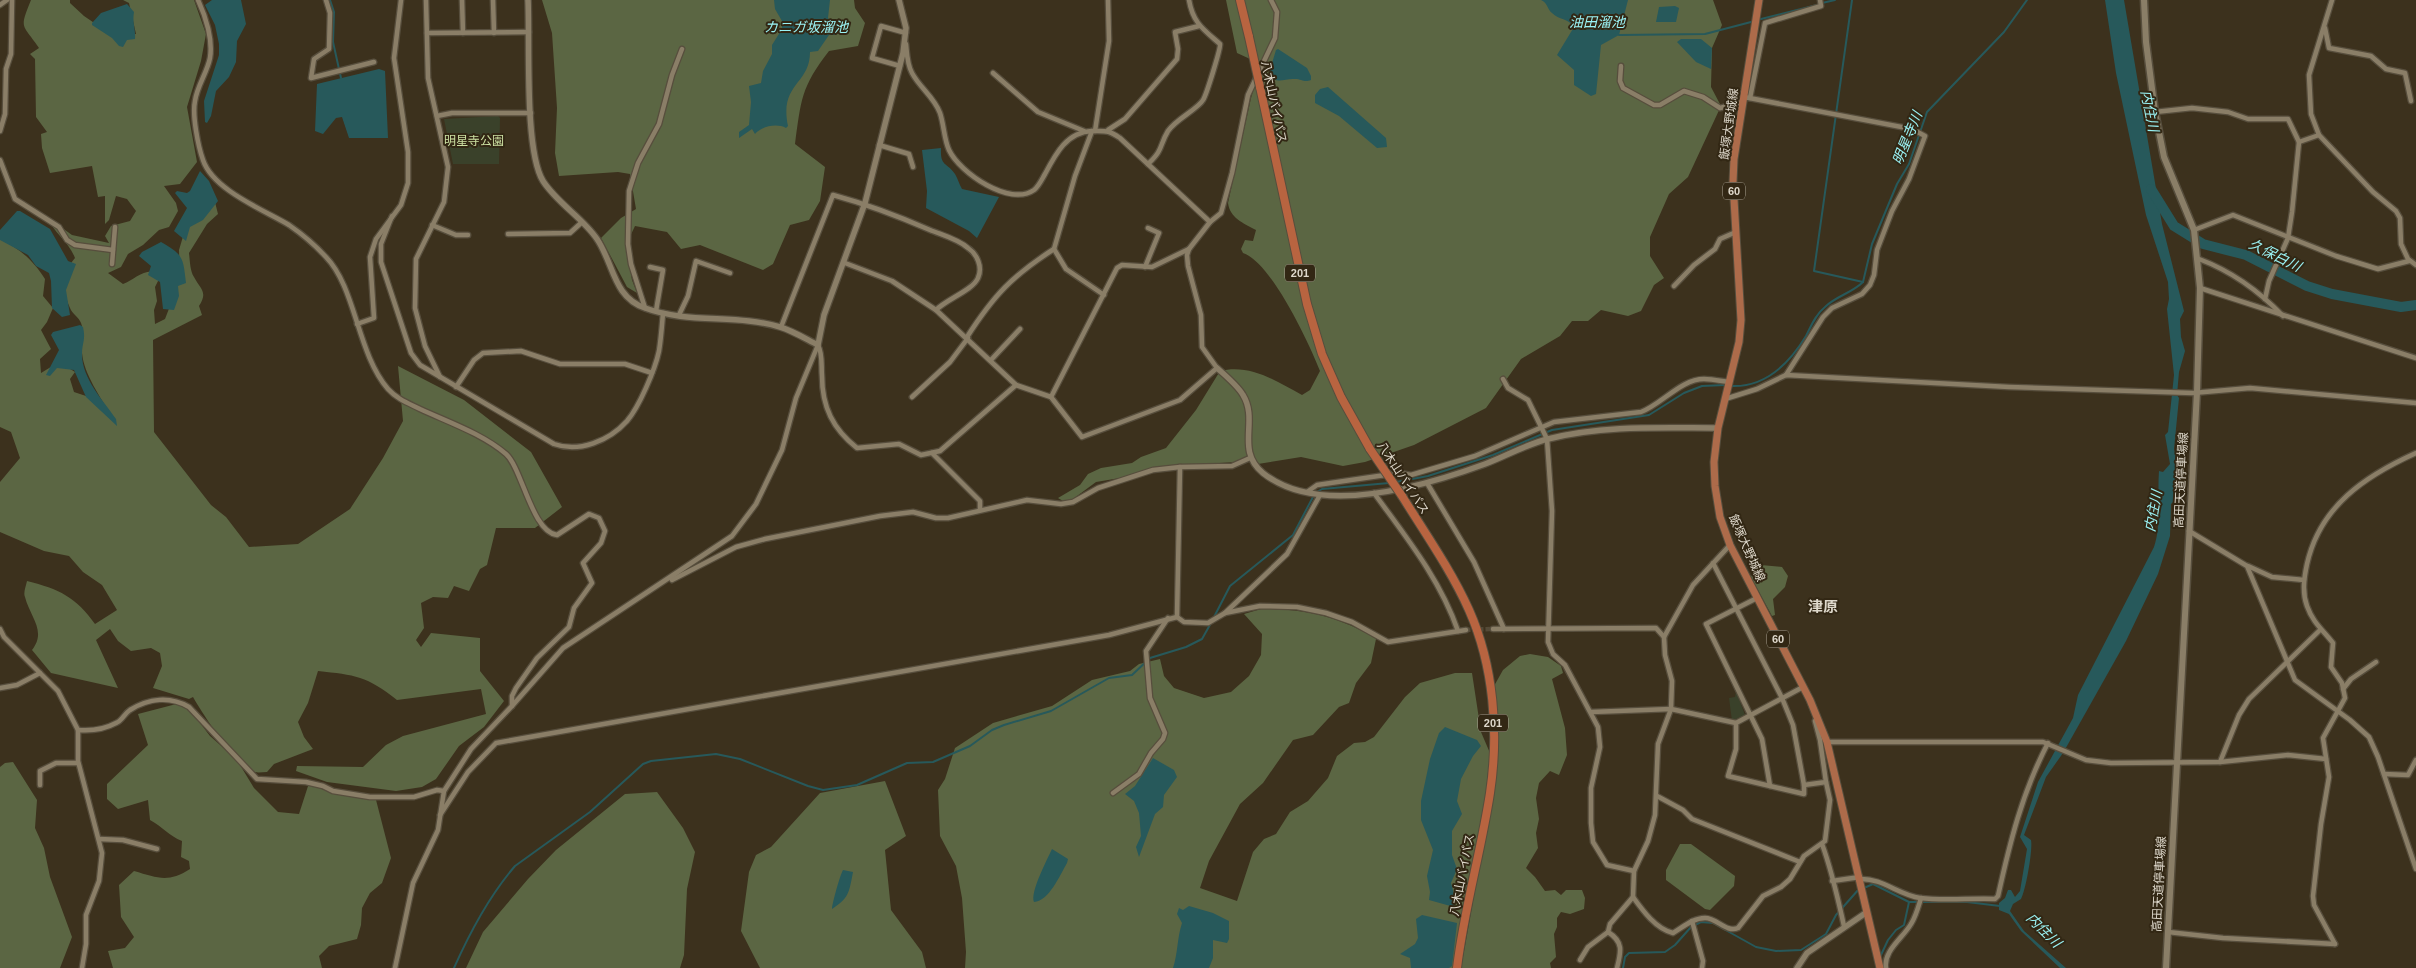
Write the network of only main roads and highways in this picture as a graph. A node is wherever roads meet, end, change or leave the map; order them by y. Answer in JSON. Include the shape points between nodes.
{"nodes":[{"id":1,"x":1240,"y":0,"type":"edge"},
{"id":2,"x":1759,"y":0,"type":"edge"},
{"id":3,"x":2144,"y":0,"type":"edge"},
{"id":4,"x":1457,"y":968,"type":"edge"},
{"id":5,"x":1880,"y":968,"type":"edge"},
{"id":6,"x":2166,"y":968,"type":"edge"}],
"edges":[{"from":1,"to":4,"type":"highway","name":"八木山バイパス","number":"201","bridge":true,"via":[[1307,304],[1322,354],[1341,398],[1370,449],[1453,579],[1481,642],[1492,698],[1493,758],[1490,793]]},
{"from":2,"to":5,"type":"main road","name":"飯塚大野城線","number":"60","via":[[1734,174],[1741,320],[1739,342],[1718,428],[1715,486],[1720,517],[1730,545],[1810,700],[1827,742]]},
{"from":3,"to":6,"type":"main road","name":"高田天道停車場線","via":[[2155,112],[2164,157],[2194,230],[2200,288]]}]}
